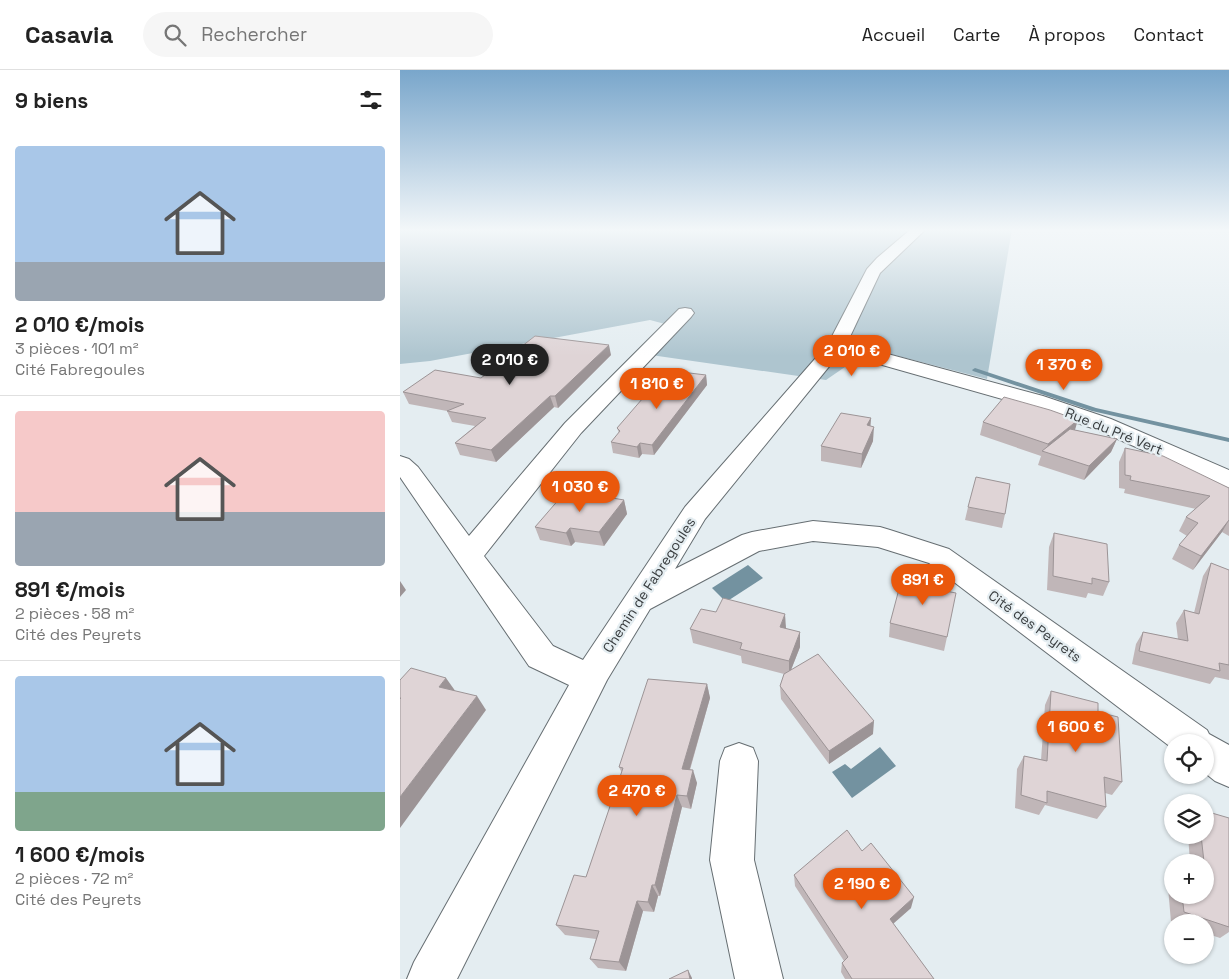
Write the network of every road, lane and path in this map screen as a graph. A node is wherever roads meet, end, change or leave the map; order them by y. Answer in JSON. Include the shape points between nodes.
{"nodes":[{"id":1,"x":873,"y":271,"type":"edge"},
{"id":2,"x":685,"y":313,"type":"dead end"},
{"id":3,"x":831,"y":351,"type":"junction"},
{"id":4,"x":400,"y":464,"type":"edge"},
{"id":5,"x":1229,"y":480,"type":"edge"},
{"id":6,"x":468,"y":556,"type":"junction"},
{"id":7,"x":640,"y":600,"type":"junction"},
{"id":8,"x":590,"y":679,"type":"junction"},
{"id":9,"x":1183,"y":734,"type":"edge"},
{"id":10,"x":1214,"y":757,"type":"edge"},
{"id":11,"x":739,"y":761,"type":"dead end"},
{"id":12,"x":1229,"y":768,"type":"edge"},
{"id":13,"x":431,"y":979,"type":"edge"},
{"id":14,"x":759,"y":979,"type":"edge"}],
"edges":[{"from":1,"to":3,"type":"street","name":"Chemin de Fabregoules"},
{"from":2,"to":6,"type":"street","via":[[573,428]]},
{"from":3,"to":5,"type":"street","name":"Rue du Pré Vert","via":[[841,360],[881,359],[1035,401],[1094,421]]},
{"from":3,"to":7,"type":"street","name":"Chemin de Fabregoules","via":[[695,512]]},
{"from":4,"to":6,"type":"street"},
{"from":6,"to":8,"type":"street","via":[[542,656]]},
{"from":7,"to":8,"type":"street","name":"Chemin de Fabregoules"},
{"from":7,"to":9,"type":"street","name":"Cité des Peyrets","via":[[752,542],[813,531],[880,537],[939,556]]},
{"from":8,"to":13,"type":"street","name":"Chemin de Fabregoules"},
{"from":10,"to":12,"type":"street"},
{"from":11,"to":14,"type":"street","via":[[732,860]]}]}
